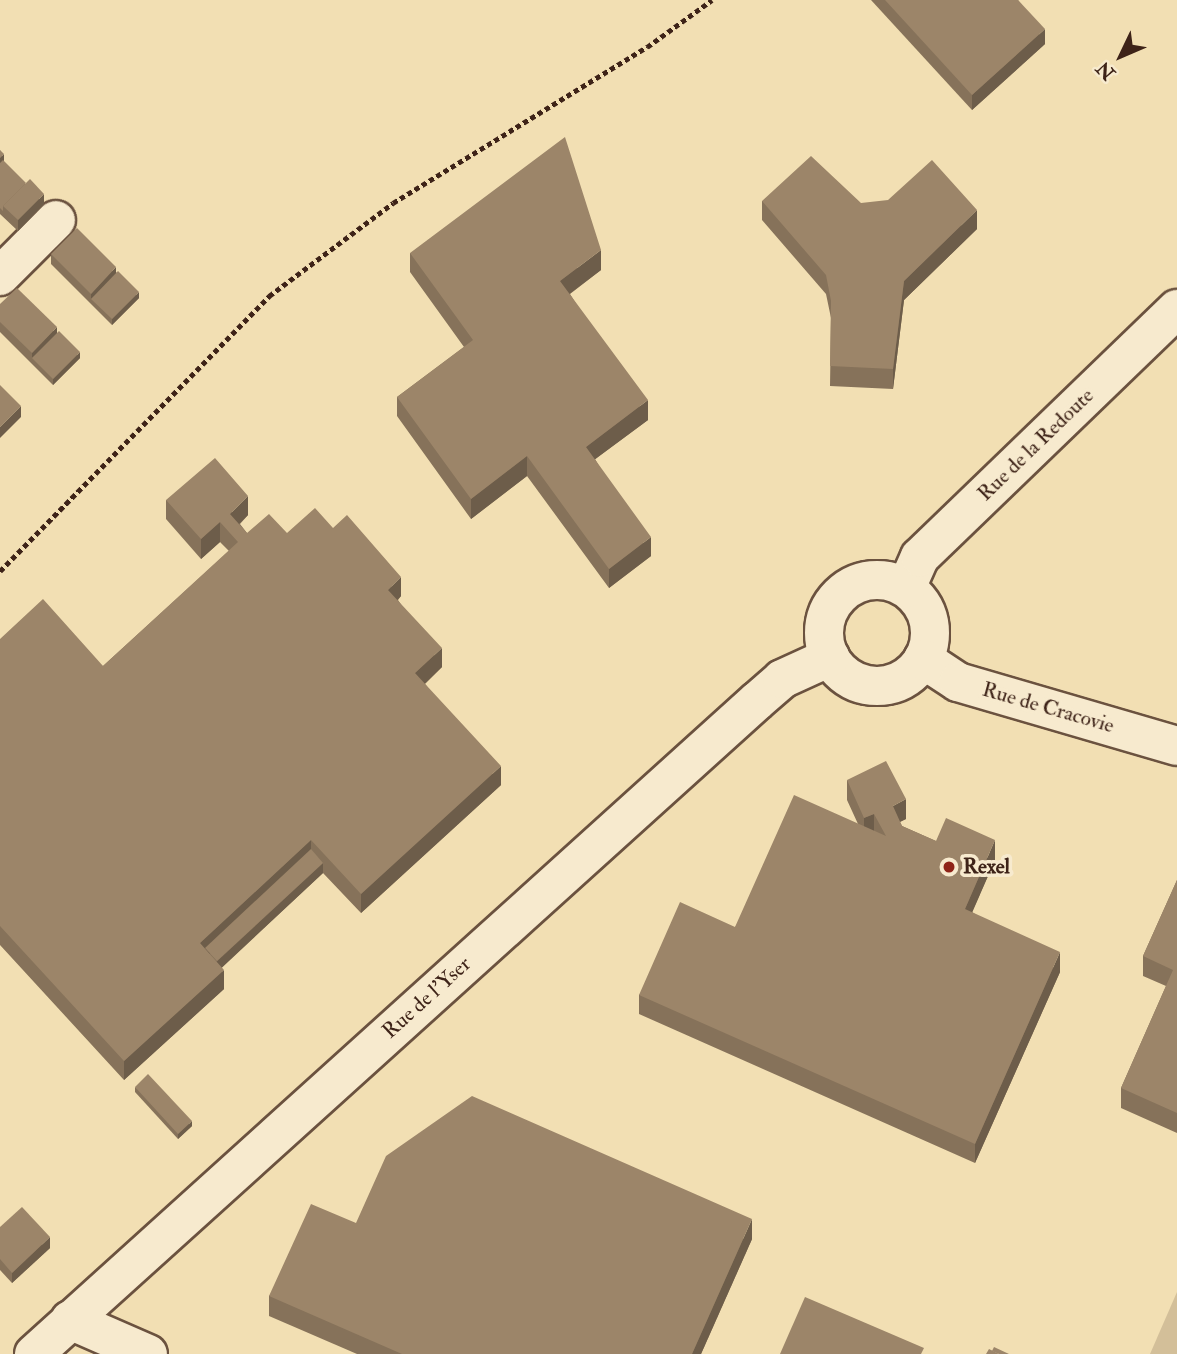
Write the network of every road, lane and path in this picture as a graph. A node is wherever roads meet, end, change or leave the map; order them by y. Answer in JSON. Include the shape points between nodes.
{"nodes":[{"id":1,"x":712,"y":0,"type":"edge"},
{"id":2,"x":56,"y":220,"type":"dead end"},
{"id":3,"x":0,"y":276,"type":"edge"},
{"id":4,"x":1177,"y":309,"type":"edge"},
{"id":5,"x":0,"y":571,"type":"edge"},
{"id":6,"x":906,"y":588,"type":"junction"},
{"id":7,"x":830,"y":657,"type":"junction"},
{"id":8,"x":923,"y":659,"type":"junction"},
{"id":9,"x":1177,"y":746,"type":"edge"},
{"id":10,"x":70,"y":1320,"type":"junction"},
{"id":11,"x":34,"y":1354,"type":"edge"},
{"id":12,"x":148,"y":1354,"type":"edge"}],
"edges":[{"from":1,"to":5,"type":"path","via":[[647,47],[393,203],[269,296]]},
{"from":2,"to":3,"type":"street"},
{"from":4,"to":6,"type":"street","name":"Rue de la Redoute","via":[[920,557]]},
{"from":6,"to":7,"type":"street","via":[[873,580],[841,593],[825,623]]},
{"from":6,"to":8,"type":"street","via":[[926,612],[929,644]]},
{"from":7,"to":8,"type":"street","via":[[840,671],[868,685],[900,681]]},
{"from":7,"to":10,"type":"street","name":"Rue de l'Yser","via":[[782,679]]},
{"from":8,"to":9,"type":"street","name":"Rue de Cracovie","via":[[958,681]]},
{"from":10,"to":11,"type":"street","name":"Rue de l'Yser"},
{"from":10,"to":12,"type":"street"}]}
